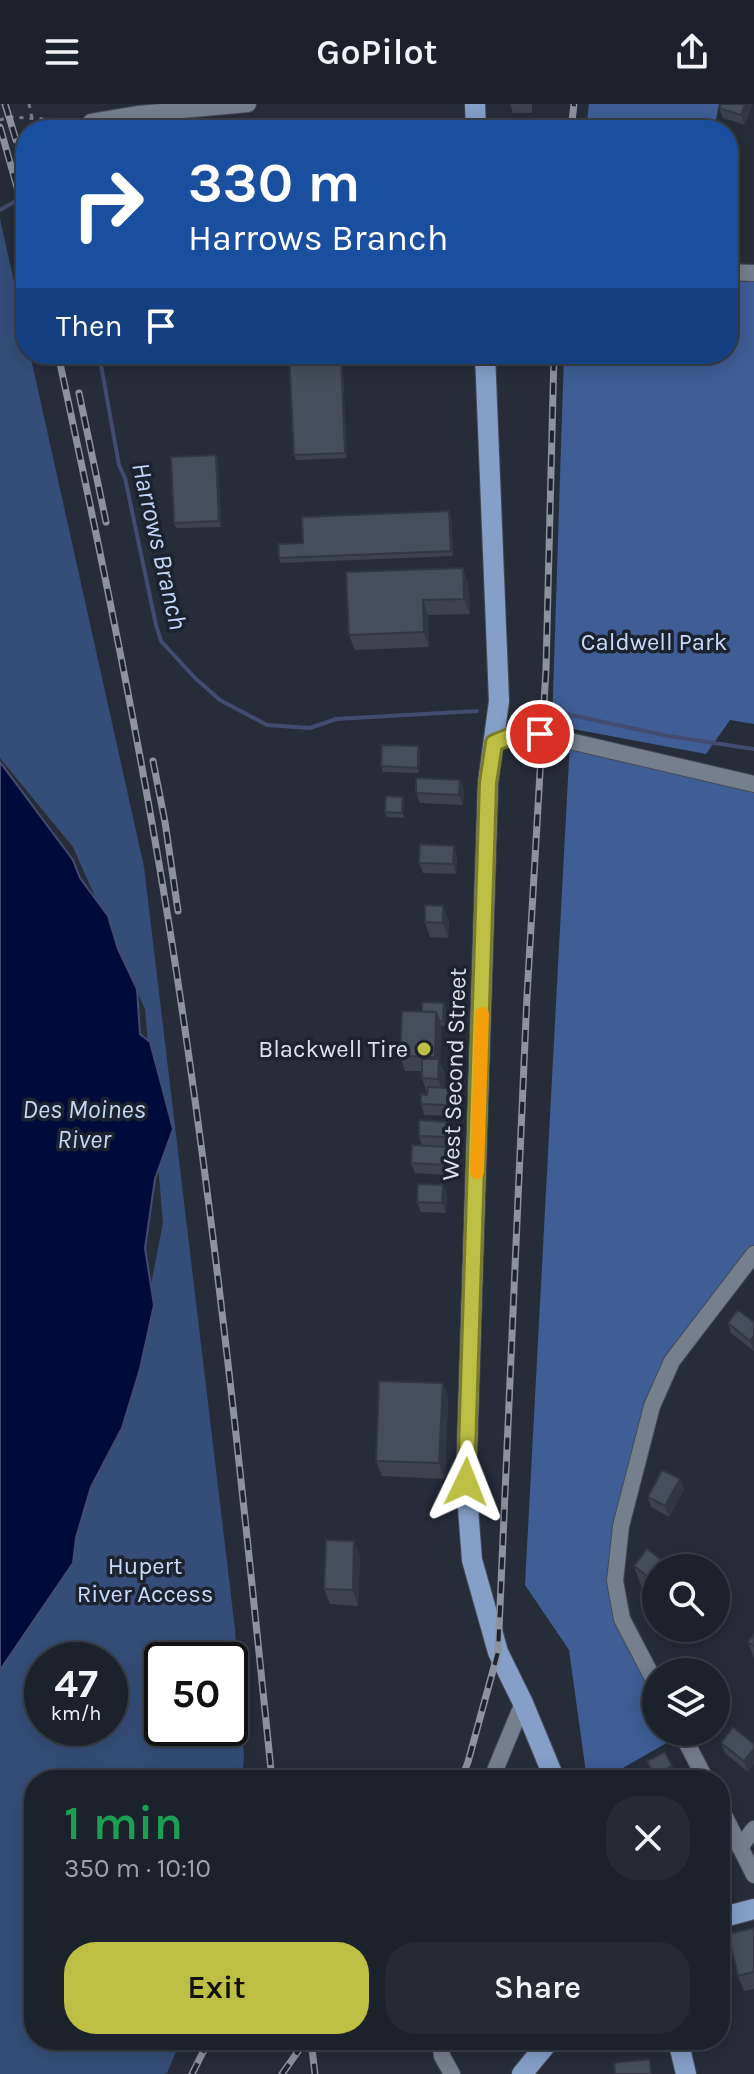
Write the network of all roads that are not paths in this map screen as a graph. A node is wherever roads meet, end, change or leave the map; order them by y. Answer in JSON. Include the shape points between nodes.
{"nodes":[{"id":1,"x":247,"y":104,"type":"edge"},
{"id":2,"x":103,"y":120,"type":"edge"},
{"id":3,"x":485,"y":364,"type":"edge"},
{"id":4,"x":494,"y":743,"type":"junction"},
{"id":5,"x":754,"y":784,"type":"edge"},
{"id":6,"x":754,"y":1254,"type":"edge"},
{"id":7,"x":642,"y":1658,"type":"edge"},
{"id":8,"x":523,"y":1703,"type":"junction"},
{"id":9,"x":688,"y":1746,"type":"edge"},
{"id":10,"x":495,"y":1770,"type":"edge"},
{"id":11,"x":551,"y":1770,"type":"edge"},
{"id":12,"x":701,"y":1770,"type":"edge"},
{"id":13,"x":730,"y":1827,"type":"edge"},
{"id":14,"x":754,"y":1829,"type":"edge"},
{"id":15,"x":740,"y":1847,"type":"junction"},
{"id":16,"x":754,"y":1875,"type":"edge"},
{"id":17,"x":754,"y":1909,"type":"edge"},
{"id":18,"x":730,"y":1915,"type":"edge"},
{"id":19,"x":441,"y":2050,"type":"edge"},
{"id":20,"x":542,"y":2050,"type":"edge"},
{"id":21,"x":680,"y":2050,"type":"edge"},
{"id":22,"x":452,"y":2074,"type":"edge"},
{"id":23,"x":522,"y":2074,"type":"edge"},
{"id":24,"x":686,"y":2074,"type":"edge"}],
"edges":[{"from":1,"to":2,"type":"street"},
{"from":3,"to":4,"type":"main road","name":"West Second Street","via":[[499,701]]},
{"from":4,"to":5,"type":"street","via":[[516,734],[540,734]]},
{"from":4,"to":8,"type":"main road","name":"West Second Street","via":[[488,783],[466,1482],[472,1560],[498,1652]]},
{"from":6,"to":7,"type":"street","via":[[672,1361],[652,1406],[621,1526],[615,1581],[622,1619]]},
{"from":8,"to":10,"type":"street"},
{"from":8,"to":11,"type":"main road","name":"West Second Street"},
{"from":9,"to":12,"type":"street"},
{"from":13,"to":15,"type":"street"},
{"from":14,"to":15,"type":"street"},
{"from":15,"to":16,"type":"street"},
{"from":17,"to":18,"type":"main road"},
{"from":19,"to":22,"type":"street"},
{"from":20,"to":23,"type":"main road"},
{"from":21,"to":24,"type":"main road"}]}
